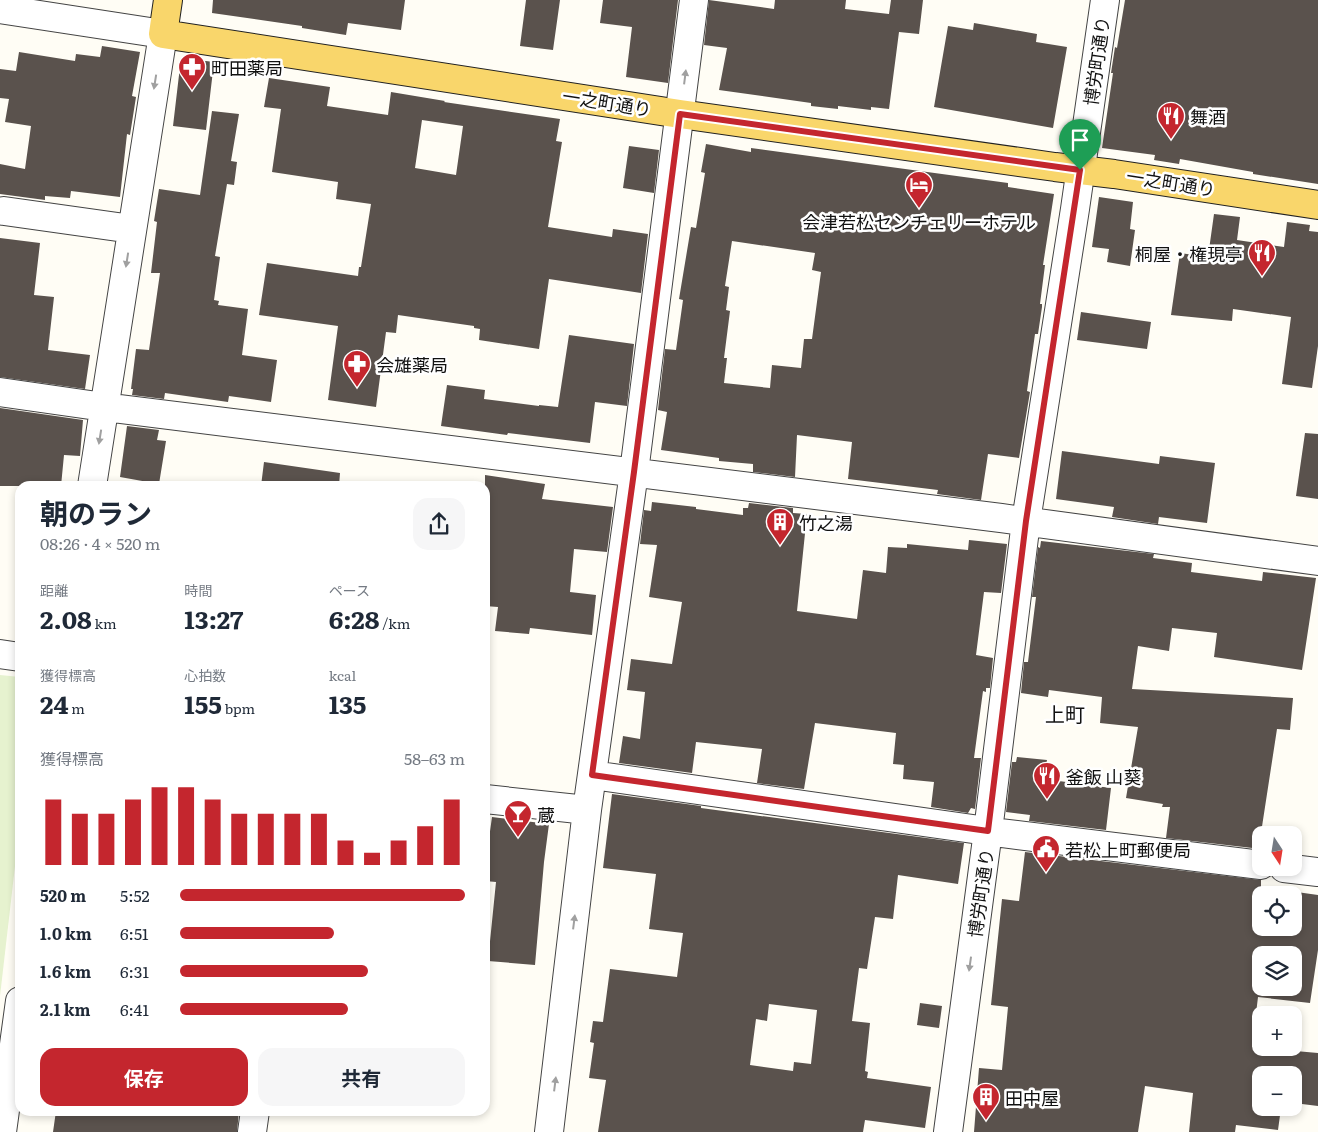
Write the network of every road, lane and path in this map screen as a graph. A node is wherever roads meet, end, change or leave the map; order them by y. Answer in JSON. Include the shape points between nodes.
{"nodes":[{"id":1,"x":168,"y":0,"type":"edge"},
{"id":2,"x":694,"y":0,"type":"edge"},
{"id":3,"x":1105,"y":0,"type":"edge"},
{"id":4,"x":0,"y":9,"type":"edge"},
{"id":5,"x":163,"y":34,"type":"junction"},
{"id":6,"x":680,"y":114,"type":"junction"},
{"id":7,"x":1080,"y":170,"type":"junction"},
{"id":8,"x":1318,"y":205,"type":"edge"},
{"id":9,"x":4,"y":211,"type":"dead end"},
{"id":10,"x":132,"y":229,"type":"junction"},
{"id":11,"x":0,"y":392,"type":"edge"},
{"id":12,"x":104,"y":407,"type":"junction"},
{"id":13,"x":634,"y":472,"type":"junction"},
{"id":14,"x":93,"y":481,"type":"edge"},
{"id":15,"x":1026,"y":521,"type":"junction"},
{"id":16,"x":1318,"y":561,"type":"edge"},
{"id":17,"x":0,"y":654,"type":"edge"},
{"id":18,"x":15,"y":656,"type":"edge"},
{"id":19,"x":592,"y":775,"type":"junction"},
{"id":20,"x":490,"y":800,"type":"edge"},
{"id":21,"x":587,"y":810,"type":"junction"},
{"id":22,"x":988,"y":831,"type":"junction"},
{"id":23,"x":1252,"y":864,"type":"edge"},
{"id":24,"x":1302,"y":870,"type":"edge"},
{"id":25,"x":1318,"y":872,"type":"edge"},
{"id":26,"x":15,"y":1037,"type":"edge"},
{"id":27,"x":254,"y":1116,"type":"edge"},
{"id":28,"x":2,"y":1132,"type":"edge"},
{"id":29,"x":252,"y":1132,"type":"edge"},
{"id":30,"x":549,"y":1132,"type":"edge"},
{"id":31,"x":948,"y":1132,"type":"edge"}],
"edges":[{"from":1,"to":5,"type":"main road"},
{"from":6,"to":2,"type":"street","one_way":true},
{"from":3,"to":7,"type":"street","name":"博労町通り"},
{"from":4,"to":5,"type":"street"},
{"from":5,"to":6,"type":"main road","name":"一之町通り"},
{"from":5,"to":10,"type":"street","one_way":true},
{"from":6,"to":7,"type":"main road","name":"一之町通り"},
{"from":6,"to":13,"type":"street"},
{"from":7,"to":8,"type":"main road","name":"一之町通り"},
{"from":7,"to":15,"type":"street","name":"博労町通り"},
{"from":9,"to":10,"type":"street"},
{"from":10,"to":12,"type":"street","one_way":true},
{"from":11,"to":12,"type":"street"},
{"from":12,"to":13,"type":"street"},
{"from":12,"to":14,"type":"street","one_way":true},
{"from":13,"to":15,"type":"street"},
{"from":13,"to":19,"type":"street"},
{"from":15,"to":16,"type":"street"},
{"from":15,"to":22,"type":"street","name":"博労町通り"},
{"from":17,"to":18,"type":"street"},
{"from":19,"to":21,"type":"street"},
{"from":19,"to":22,"type":"street"},
{"from":20,"to":21,"type":"street"},
{"from":30,"to":21,"type":"street","one_way":true},
{"from":22,"to":23,"type":"street"},
{"from":22,"to":31,"type":"street","name":"博労町通り","one_way":true},
{"from":24,"to":25,"type":"street"},
{"from":26,"to":28,"type":"street"},
{"from":27,"to":29,"type":"street"}]}
